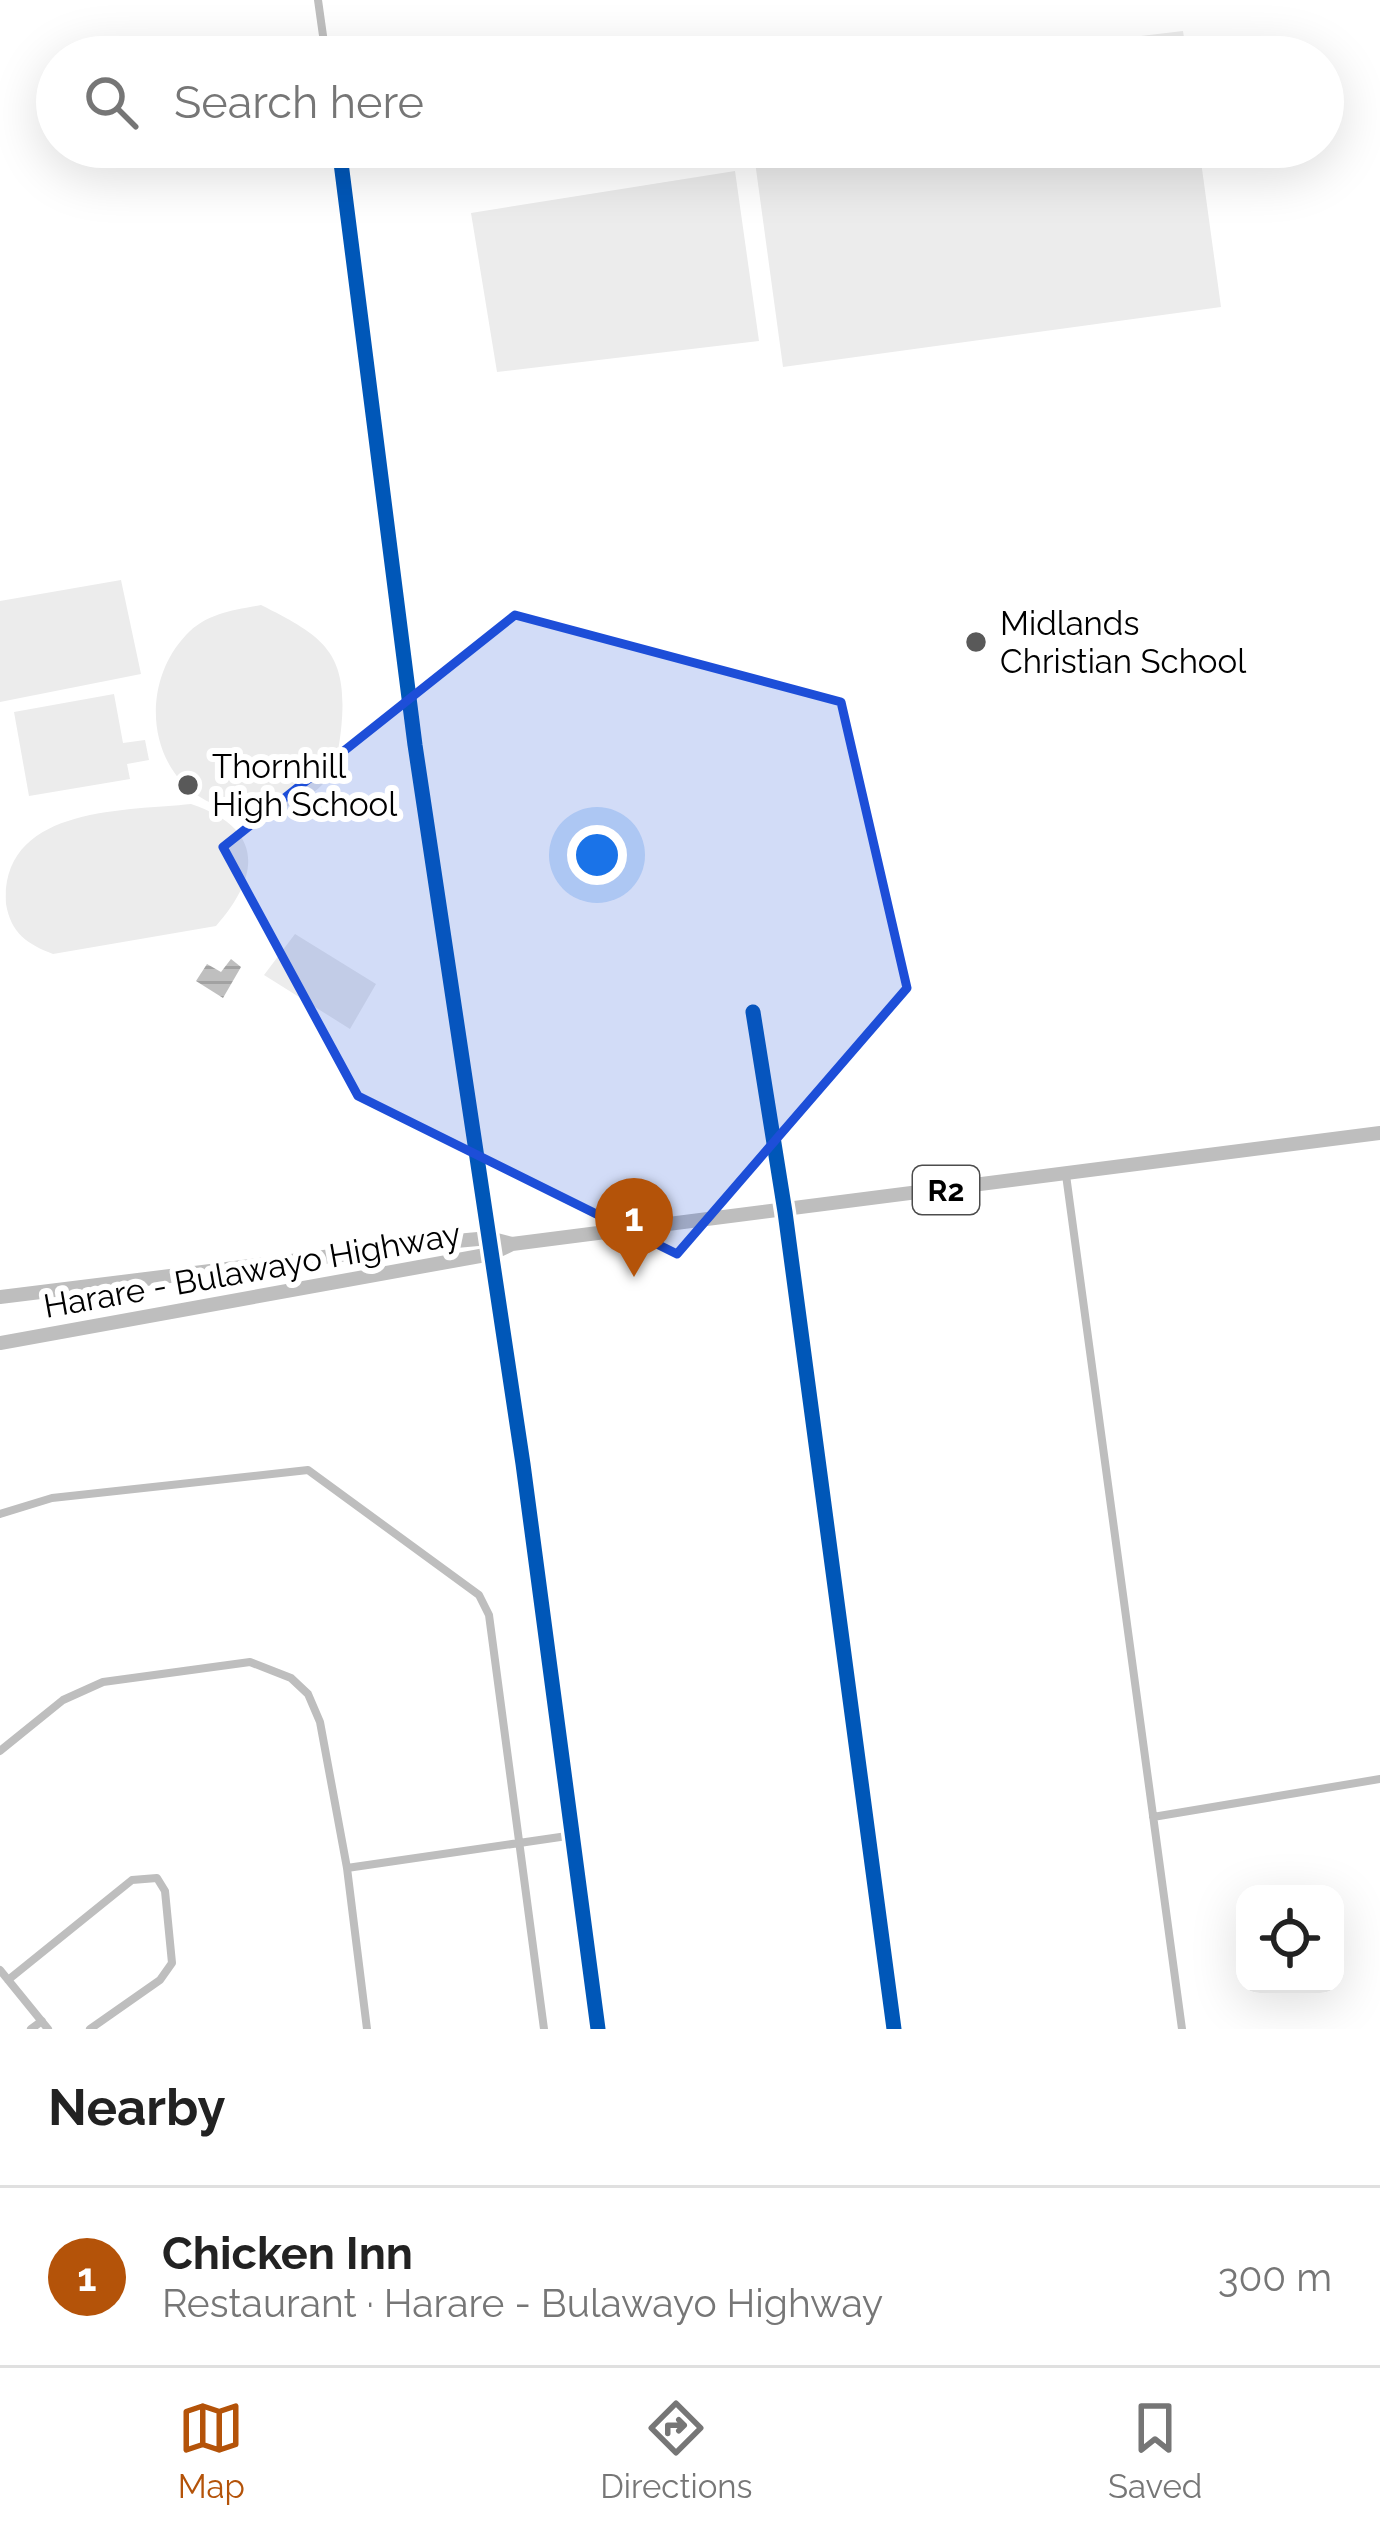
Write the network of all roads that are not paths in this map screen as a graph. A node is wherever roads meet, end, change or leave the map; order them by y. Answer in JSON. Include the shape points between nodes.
{"nodes":[{"id":1,"x":318,"y":0,"type":"edge"},
{"id":2,"x":323,"y":36,"type":"edge"},
{"id":3,"x":342,"y":168,"type":"edge"},
{"id":4,"x":753,"y":1012,"type":"dead end"},
{"id":5,"x":1380,"y":1133,"type":"edge"},
{"id":6,"x":1066,"y":1173,"type":"junction"},
{"id":7,"x":785,"y":1212,"type":"junction"},
{"id":8,"x":490,"y":1246,"type":"junction"},
{"id":9,"x":0,"y":1297,"type":"edge"},
{"id":10,"x":0,"y":1343,"type":"edge"},
{"id":11,"x":0,"y":1514,"type":"edge"},
{"id":12,"x":0,"y":1750,"type":"edge"},
{"id":13,"x":1380,"y":1779,"type":"edge"},
{"id":14,"x":1153,"y":1817,"type":"junction"},
{"id":15,"x":574,"y":1835,"type":"junction"},
{"id":16,"x":518,"y":1844,"type":"junction"},
{"id":17,"x":347,"y":1868,"type":"junction"},
{"id":18,"x":0,"y":1970,"type":"edge"},
{"id":19,"x":8,"y":1980,"type":"junction"},
{"id":20,"x":45,"y":2025,"type":"edge"},
{"id":21,"x":31,"y":2029,"type":"edge"},
{"id":22,"x":90,"y":2029,"type":"edge"},
{"id":23,"x":367,"y":2029,"type":"edge"},
{"id":24,"x":544,"y":2029,"type":"edge"},
{"id":25,"x":598,"y":2029,"type":"edge"},
{"id":26,"x":894,"y":2029,"type":"edge"},
{"id":27,"x":1182,"y":2029,"type":"edge"}],
"edges":[{"from":1,"to":2,"type":"street"},
{"from":3,"to":8,"type":"street","via":[[415,745]]},
{"from":4,"to":7,"type":"street"},
{"from":5,"to":6,"type":"highway","name":"Harare - Bulawayo Highway","number":"R2"},
{"from":6,"to":7,"type":"highway","name":"Harare - Bulawayo Highway","number":"R2"},
{"from":6,"to":14,"type":"street"},
{"from":7,"to":8,"type":"highway","name":"Harare - Bulawayo Highway","number":"R2"},
{"from":7,"to":26,"type":"street"},
{"from":8,"to":9,"type":"highway","name":"Harare - Bulawayo Highway","number":"R2"},
{"from":8,"to":10,"type":"highway","name":"Harare - Bulawayo Highway","number":"R2"},
{"from":8,"to":15,"type":"street"},
{"from":11,"to":16,"type":"street","via":[[52,1498],[288,1469],[322,1478],[486,1605]]},
{"from":12,"to":17,"type":"street","via":[[63,1700],[103,1682],[264,1664],[291,1678],[314,1706]]},
{"from":13,"to":14,"type":"street"},
{"from":14,"to":27,"type":"street"},
{"from":15,"to":16,"type":"street"},
{"from":15,"to":25,"type":"street"},
{"from":16,"to":17,"type":"street"},
{"from":16,"to":24,"type":"street"},
{"from":17,"to":23,"type":"street"},
{"from":18,"to":19,"type":"street"},
{"from":19,"to":20,"type":"street"},
{"from":19,"to":22,"type":"street","via":[[133,1880],[157,1878],[172,1963]]},
{"from":20,"to":21,"type":"street"}]}
